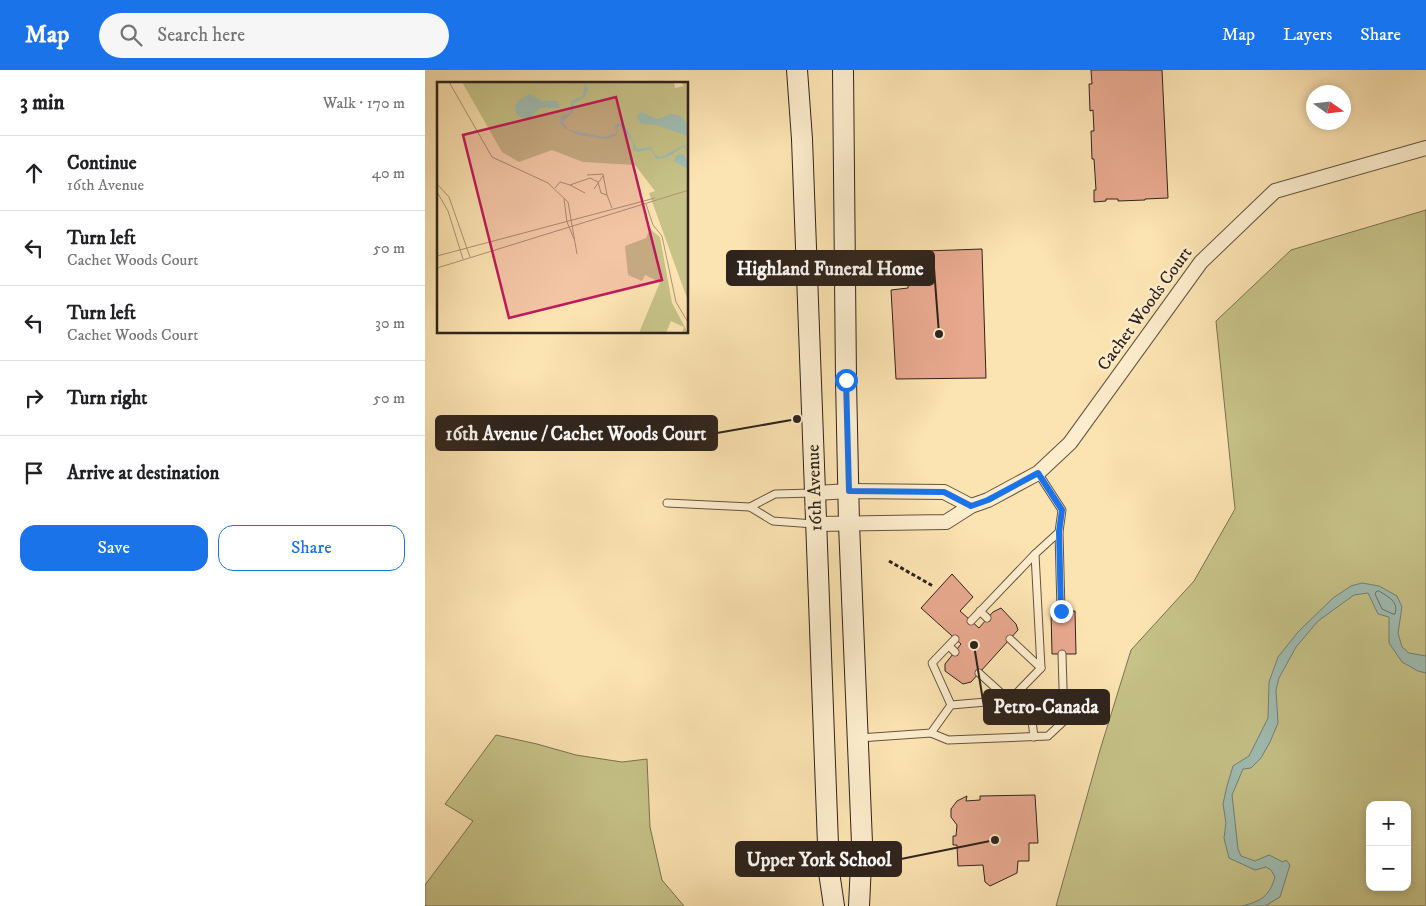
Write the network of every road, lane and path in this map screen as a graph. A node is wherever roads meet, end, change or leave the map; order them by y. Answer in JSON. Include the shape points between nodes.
{"nodes":[{"id":1,"x":797,"y":70,"type":"edge"},
{"id":2,"x":843,"y":70,"type":"edge"},
{"id":3,"x":1426,"y":148,"type":"edge"},
{"id":4,"x":1038,"y":473,"type":"junction"},
{"id":5,"x":849,"y":491,"type":"junction"},
{"id":6,"x":816,"y":492,"type":"junction"},
{"id":7,"x":667,"y":503,"type":"dead end"},
{"id":8,"x":971,"y":506,"type":"junction"},
{"id":9,"x":750,"y":507,"type":"junction"},
{"id":10,"x":817,"y":524,"type":"junction"},
{"id":11,"x":849,"y":524,"type":"junction"},
{"id":12,"x":1059,"y":532,"type":"junction"},
{"id":13,"x":1035,"y":554,"type":"junction"},
{"id":14,"x":889,"y":561,"type":"dead end"},
{"id":15,"x":933,"y":586,"type":"dead end"},
{"id":16,"x":980,"y":611,"type":"junction"},
{"id":17,"x":1061,"y":611,"type":"dead end"},
{"id":18,"x":987,"y":618,"type":"dead end"},
{"id":19,"x":971,"y":621,"type":"dead end"},
{"id":20,"x":955,"y":639,"type":"dead end"},
{"id":21,"x":1010,"y":639,"type":"dead end"},
{"id":22,"x":949,"y":646,"type":"junction"},
{"id":23,"x":955,"y":652,"type":"dead end"},
{"id":24,"x":1062,"y":654,"type":"dead end"},
{"id":25,"x":1041,"y":668,"type":"junction"},
{"id":26,"x":979,"y":673,"type":"dead end"},
{"id":27,"x":1010,"y":700,"type":"junction"},
{"id":28,"x":951,"y":705,"type":"junction"},
{"id":29,"x":931,"y":733,"type":"junction"},
{"id":30,"x":1034,"y":737,"type":"junction"},
{"id":31,"x":858,"y":738,"type":"junction"},
{"id":32,"x":833,"y":906,"type":"edge"},
{"id":33,"x":859,"y":906,"type":"edge"}],
"edges":[{"from":1,"to":6,"type":"main road","name":"16th Avenue"},
{"from":2,"to":5,"type":"main road","name":"16th Avenue"},
{"from":3,"to":4,"type":"street","name":"Cachet Woods Court","via":[[1275,190],[1201,262],[1070,443]]},
{"from":4,"to":8,"type":"street","name":"Cachet Woods Court"},
{"from":4,"to":12,"type":"lane","via":[[1062,510]]},
{"from":5,"to":6,"type":"street"},
{"from":5,"to":8,"type":"street","via":[[944,492]]},
{"from":5,"to":11,"type":"main road","name":"16th Avenue"},
{"from":6,"to":9,"type":"lane","via":[[775,494]]},
{"from":6,"to":10,"type":"main road","name":"16th Avenue"},
{"from":7,"to":9,"type":"lane"},
{"from":8,"to":11,"type":"street","name":"Cachet Woods Court","via":[[946,522]]},
{"from":9,"to":10,"type":"lane","via":[[773,521]]},
{"from":10,"to":11,"type":"street","name":"Cachet Woods Court"},
{"from":10,"to":32,"type":"main road","name":"16th Avenue","via":[[829,872]]},
{"from":11,"to":31,"type":"main road","name":"16th Avenue"},
{"from":12,"to":13,"type":"lane"},
{"from":12,"to":17,"type":"lane"},
{"from":13,"to":16,"type":"lane"},
{"from":13,"to":25,"type":"lane"},
{"from":14,"to":15,"type":"path"},
{"from":16,"to":18,"type":"lane"},
{"from":16,"to":19,"type":"lane"},
{"from":20,"to":22,"type":"lane"},
{"from":21,"to":25,"type":"lane"},
{"from":22,"to":23,"type":"lane"},
{"from":22,"to":28,"type":"lane","via":[[932,664]]},
{"from":24,"to":30,"type":"lane","via":[[1064,721],[1048,736]]},
{"from":25,"to":27,"type":"lane"},
{"from":26,"to":27,"type":"lane"},
{"from":27,"to":28,"type":"lane"},
{"from":27,"to":30,"type":"lane","via":[[1032,721]]},
{"from":28,"to":29,"type":"lane"},
{"from":29,"to":30,"type":"lane","via":[[948,740]]},
{"from":29,"to":31,"type":"lane"},
{"from":31,"to":33,"type":"main road","name":"16th Avenue","via":[[862,843]]}]}
